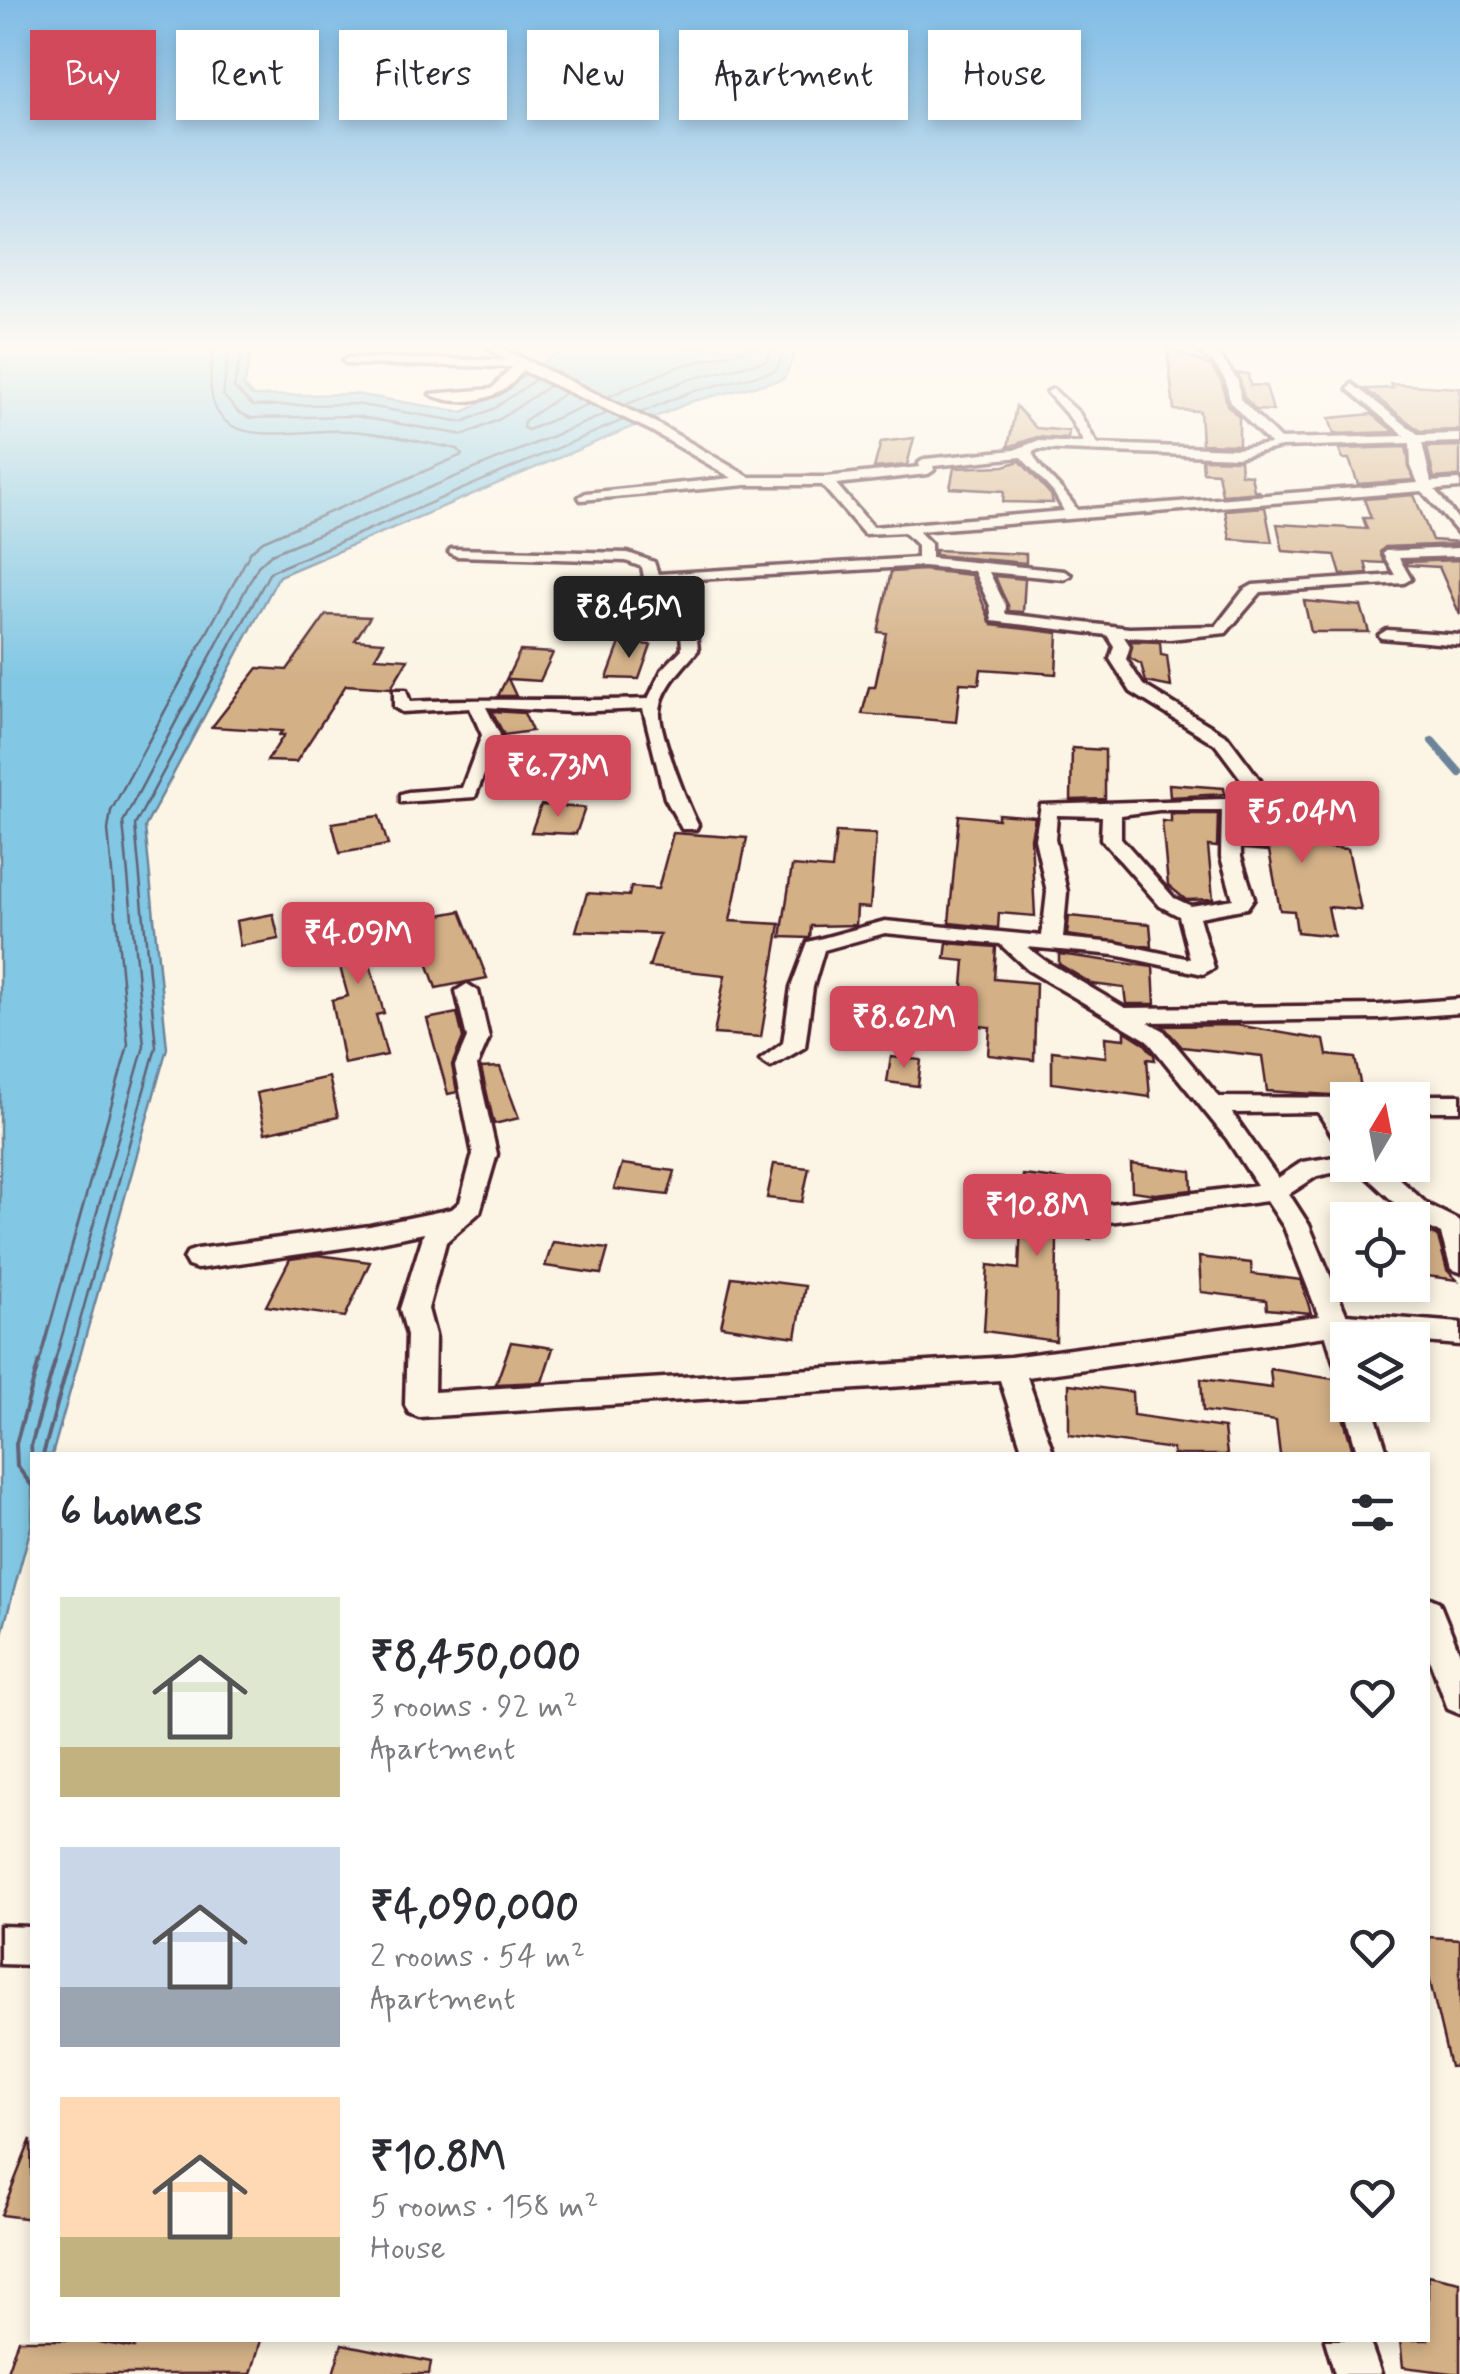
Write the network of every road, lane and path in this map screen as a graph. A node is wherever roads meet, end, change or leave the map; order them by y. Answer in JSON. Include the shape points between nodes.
{"nodes":[{"id":1,"x":706,"y":458,"type":"edge"},
{"id":2,"x":968,"y":458,"type":"edge"},
{"id":3,"x":1028,"y":458,"type":"edge"},
{"id":4,"x":1414,"y":458,"type":"edge"},
{"id":5,"x":746,"y":481,"type":"junction"},
{"id":6,"x":826,"y":481,"type":"junction"},
{"id":7,"x":1460,"y":484,"type":"edge"},
{"id":8,"x":1424,"y":487,"type":"junction"},
{"id":9,"x":586,"y":497,"type":"dead end"},
{"id":10,"x":1074,"y":516,"type":"junction"},
{"id":11,"x":907,"y":528,"type":"junction"},
{"id":12,"x":1460,"y":531,"type":"edge"},
{"id":13,"x":456,"y":552,"type":"dead end"},
{"id":14,"x":1460,"y":552,"type":"edge"},
{"id":15,"x":924,"y":562,"type":"junction"},
{"id":16,"x":979,"y":567,"type":"junction"},
{"id":17,"x":1064,"y":575,"type":"dead end"},
{"id":18,"x":652,"y":580,"type":"junction"},
{"id":19,"x":1111,"y":629,"type":"junction"},
{"id":20,"x":1386,"y":635,"type":"dead end"},
{"id":21,"x":1460,"y":640,"type":"edge"},
{"id":22,"x":400,"y":694,"type":"dead end"},
{"id":23,"x":476,"y":703,"type":"junction"},
{"id":24,"x":654,"y":704,"type":"junction"},
{"id":25,"x":408,"y":798,"type":"dead end"},
{"id":26,"x":1231,"y":805,"type":"junction"},
{"id":27,"x":1112,"y":811,"type":"junction"},
{"id":28,"x":689,"y":825,"type":"dead end"},
{"id":29,"x":1188,"y":913,"type":"junction"},
{"id":30,"x":1008,"y":941,"type":"junction"},
{"id":31,"x":1052,"y":945,"type":"junction"},
{"id":32,"x":467,"y":991,"type":"dead end"},
{"id":33,"x":1460,"y":1006,"type":"edge"},
{"id":34,"x":1121,"y":1014,"type":"junction"},
{"id":35,"x":771,"y":1060,"type":"dead end"},
{"id":36,"x":1430,"y":1103,"type":"edge"},
{"id":37,"x":1460,"y":1103,"type":"edge"},
{"id":38,"x":1330,"y":1104,"type":"edge"},
{"id":39,"x":1213,"y":1105,"type":"junction"},
{"id":40,"x":1330,"y":1165,"type":"edge"},
{"id":41,"x":1387,"y":1182,"type":"edge"},
{"id":42,"x":1276,"y":1191,"type":"junction"},
{"id":43,"x":1110,"y":1214,"type":"dead end"},
{"id":44,"x":460,"y":1216,"type":"junction"},
{"id":45,"x":197,"y":1260,"type":"dead end"},
{"id":46,"x":1460,"y":1262,"type":"edge"},
{"id":47,"x":1335,"y":1322,"type":"edge"},
{"id":48,"x":1330,"y":1325,"type":"edge"},
{"id":49,"x":1430,"y":1332,"type":"edge"},
{"id":50,"x":1460,"y":1334,"type":"edge"},
{"id":51,"x":1010,"y":1368,"type":"junction"},
{"id":52,"x":1363,"y":1422,"type":"edge"},
{"id":53,"x":1038,"y":1452,"type":"edge"},
{"id":54,"x":1372,"y":1452,"type":"edge"},
{"id":55,"x":1430,"y":1617,"type":"edge"},
{"id":56,"x":1460,"y":1698,"type":"edge"},
{"id":57,"x":0,"y":1945,"type":"edge"},
{"id":58,"x":30,"y":1946,"type":"edge"},
{"id":59,"x":1348,"y":2342,"type":"edge"},
{"id":60,"x":1358,"y":2374,"type":"edge"}],
"edges":[{"from":1,"to":5,"type":"street"},
{"from":2,"to":6,"type":"street","via":[[925,463],[928,470],[912,474]]},
{"from":3,"to":10,"type":"street"},
{"from":4,"to":8,"type":"street"},
{"from":5,"to":6,"type":"street"},
{"from":5,"to":9,"type":"street"},
{"from":6,"to":11,"type":"street","via":[[870,531]]},
{"from":7,"to":8,"type":"street"},
{"from":8,"to":10,"type":"street"},
{"from":8,"to":12,"type":"street"},
{"from":10,"to":11,"type":"street"},
{"from":11,"to":15,"type":"street","via":[[924,544]]},
{"from":13,"to":18,"type":"street","via":[[628,556],[649,565]]},
{"from":14,"to":19,"type":"street","via":[[1390,554],[1404,578],[1258,588],[1222,630]]},
{"from":15,"to":16,"type":"street"},
{"from":15,"to":18,"type":"street"},
{"from":16,"to":17,"type":"street"},
{"from":16,"to":19,"type":"street","via":[[997,618]]},
{"from":18,"to":24,"type":"street","via":[[640,583],[639,609],[649,621],[688,629],[690,650],[670,670]]},
{"from":19,"to":26,"type":"street","via":[[1122,646],[1118,660],[1137,688],[1220,740],[1252,780]]},
{"from":20,"to":21,"type":"street"},
{"from":22,"to":23,"type":"street","via":[[402,707]]},
{"from":23,"to":24,"type":"street"},
{"from":23,"to":25,"type":"street","via":[[491,735],[469,793]]},
{"from":24,"to":28,"type":"street","via":[[674,798]]},
{"from":26,"to":27,"type":"street"},
{"from":26,"to":29,"type":"street","via":[[1231,856],[1244,898]]},
{"from":27,"to":29,"type":"street","via":[[1112,839],[1167,902]]},
{"from":27,"to":31,"type":"street","via":[[1048,809],[1045,839],[1057,892]]},
{"from":29,"to":31,"type":"street","via":[[1203,968],[1115,949]]},
{"from":30,"to":31,"type":"street"},
{"from":30,"to":34,"type":"street"},
{"from":30,"to":35,"type":"street","via":[[885,927],[815,946],[794,1047]]},
{"from":32,"to":44,"type":"street","via":[[478,1038],[466,1066],[485,1154],[471,1206]]},
{"from":33,"to":34,"type":"street"},
{"from":34,"to":39,"type":"street","via":[[1155,1035]]},
{"from":36,"to":37,"type":"street"},
{"from":38,"to":39,"type":"street"},
{"from":39,"to":42,"type":"street"},
{"from":40,"to":42,"type":"street","via":[[1311,1168]]},
{"from":41,"to":46,"type":"street","via":[[1419,1211],[1453,1229]]},
{"from":42,"to":43,"type":"street"},
{"from":42,"to":47,"type":"street"},
{"from":44,"to":45,"type":"street"},
{"from":44,"to":51,"type":"street","via":[[434,1238],[414,1309],[421,1335],[419,1406]]},
{"from":48,"to":51,"type":"street"},
{"from":49,"to":50,"type":"street"},
{"from":51,"to":53,"type":"street"},
{"from":52,"to":54,"type":"street"},
{"from":55,"to":56,"type":"street"},
{"from":57,"to":58,"type":"street"},
{"from":59,"to":60,"type":"street"}]}
